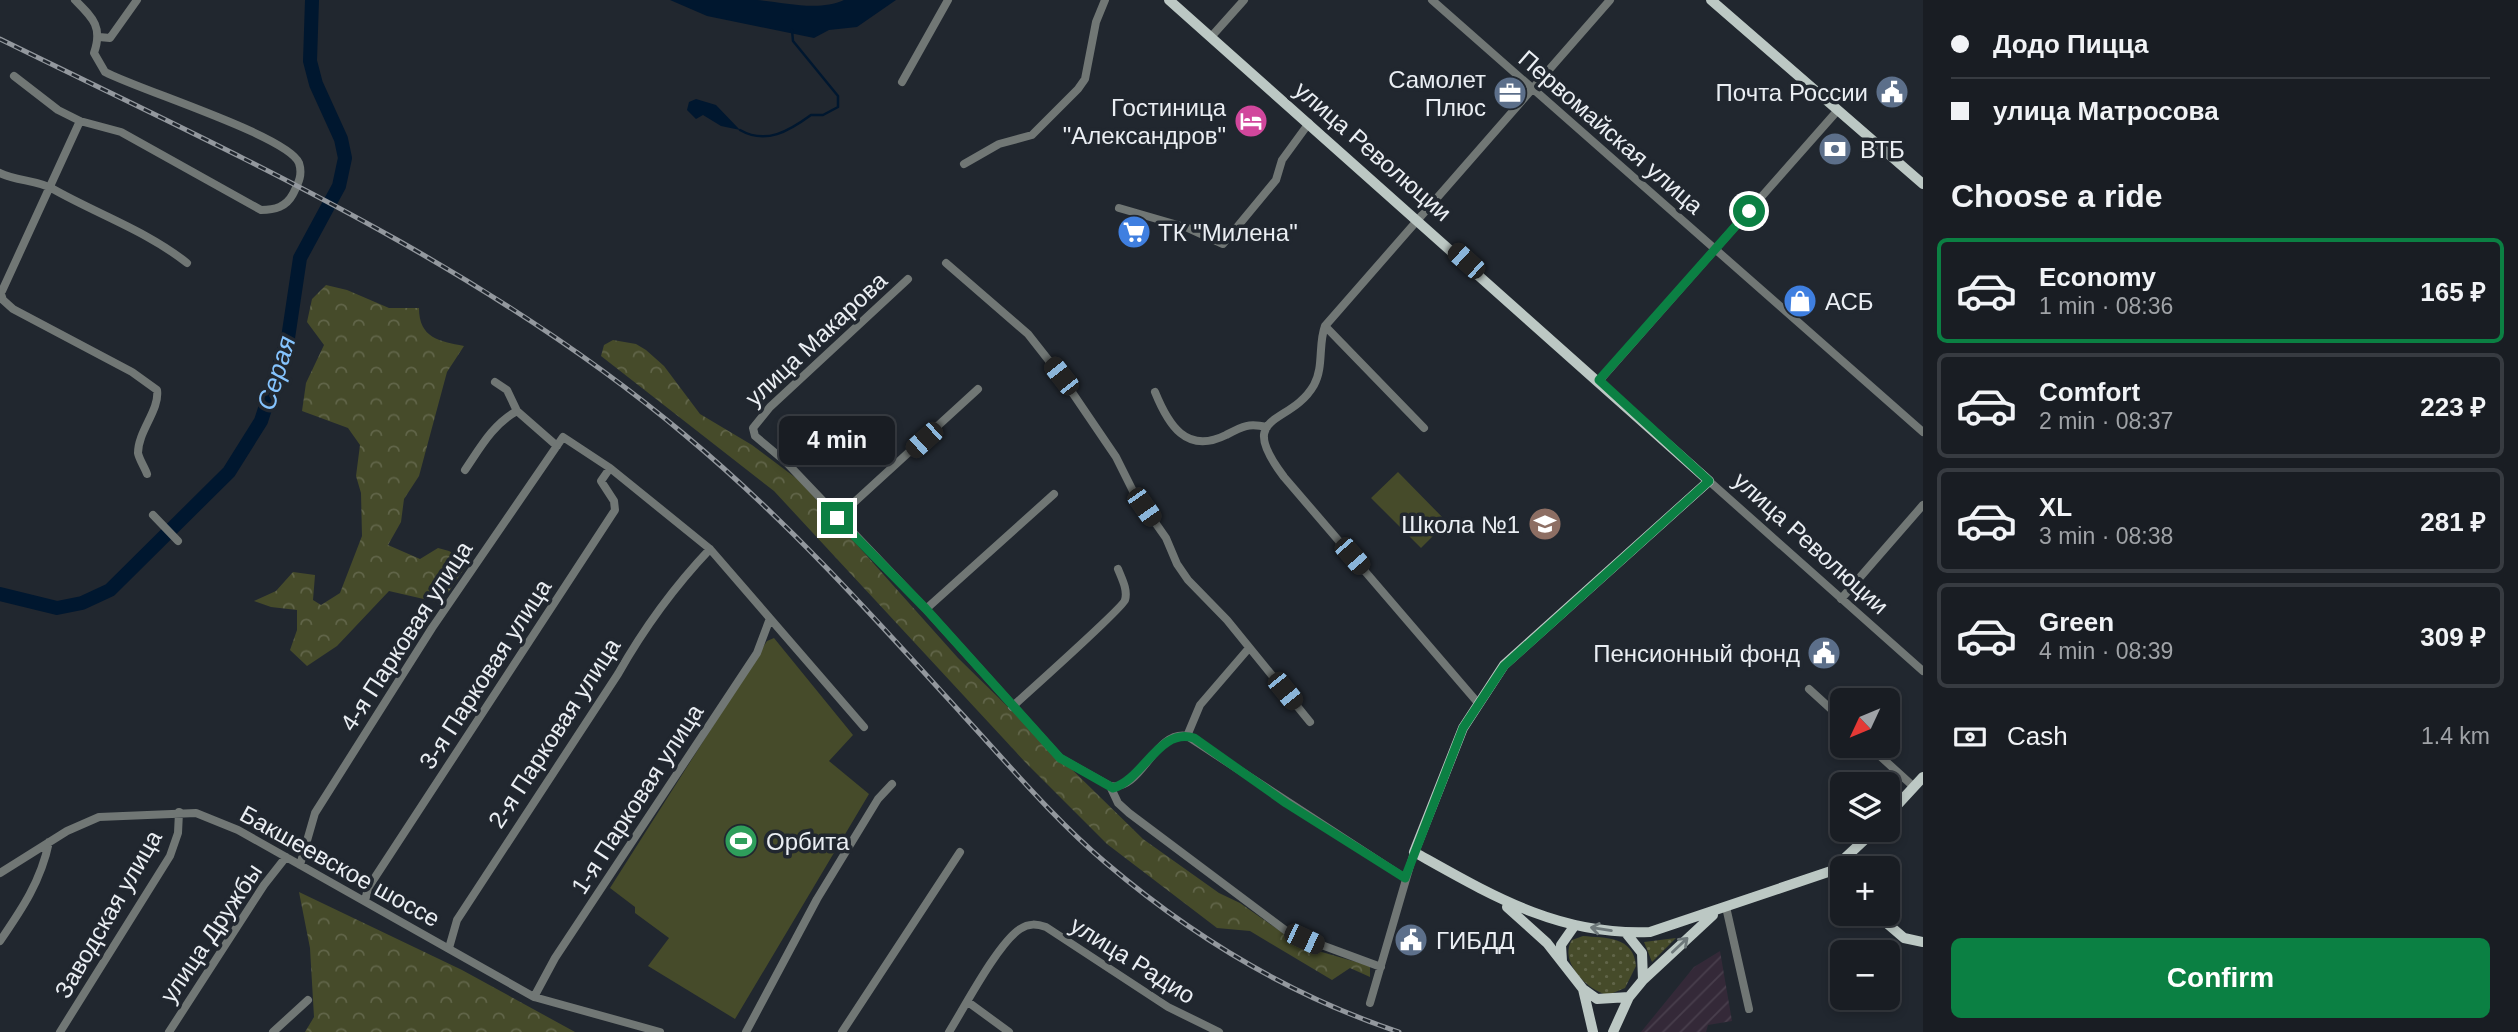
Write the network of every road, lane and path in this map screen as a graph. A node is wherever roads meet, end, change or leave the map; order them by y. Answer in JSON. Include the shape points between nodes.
{"nodes":[{"id":1,"x":75,"y":0,"type":"edge"},
{"id":2,"x":137,"y":0,"type":"edge"},
{"id":3,"x":948,"y":0,"type":"edge"},
{"id":4,"x":1105,"y":0,"type":"edge"},
{"id":5,"x":1168,"y":0,"type":"edge"},
{"id":6,"x":1244,"y":0,"type":"edge"},
{"id":7,"x":1432,"y":0,"type":"edge"},
{"id":8,"x":1610,"y":0,"type":"edge"},
{"id":9,"x":1711,"y":0,"type":"edge"},
{"id":10,"x":99,"y":37,"type":"junction"},
{"id":11,"x":1211,"y":37,"type":"junction"},
{"id":12,"x":14,"y":76,"type":"dead end"},
{"id":13,"x":902,"y":82,"type":"dead end"},
{"id":14,"x":1531,"y":89,"type":"junction"},
{"id":15,"x":1838,"y":110,"type":"junction"},
{"id":16,"x":80,"y":121,"type":"junction"},
{"id":17,"x":1308,"y":123,"type":"junction"},
{"id":18,"x":964,"y":164,"type":"dead end"},
{"id":19,"x":0,"y":173,"type":"edge"},
{"id":20,"x":1923,"y":184,"type":"edge"},
{"id":21,"x":51,"y":187,"type":"junction"},
{"id":22,"x":1119,"y":208,"type":"dead end"},
{"id":23,"x":1420,"y":220,"type":"junction"},
{"id":24,"x":1715,"y":249,"type":"junction"},
{"id":25,"x":187,"y":262,"type":"dead end"},
{"id":26,"x":946,"y":263,"type":"dead end"},
{"id":27,"x":908,"y":279,"type":"dead end"},
{"id":28,"x":1,"y":291,"type":"edge"},
{"id":29,"x":1325,"y":326,"type":"junction"},
{"id":30,"x":1599,"y":380,"type":"junction"},
{"id":31,"x":495,"y":382,"type":"dead end"},
{"id":32,"x":978,"y":389,"type":"dead end"},
{"id":33,"x":1155,"y":392,"type":"dead end"},
{"id":34,"x":517,"y":411,"type":"junction"},
{"id":35,"x":1267,"y":427,"type":"junction"},
{"id":36,"x":1424,"y":428,"type":"dead end"},
{"id":37,"x":1923,"y":432,"type":"edge"},
{"id":38,"x":557,"y":446,"type":"junction"},
{"id":39,"x":610,"y":468,"type":"junction"},
{"id":40,"x":465,"y":470,"type":"dead end"},
{"id":41,"x":147,"y":474,"type":"dead end"},
{"id":42,"x":1709,"y":481,"type":"junction"},
{"id":43,"x":1054,"y":494,"type":"dead end"},
{"id":44,"x":1923,"y":505,"type":"edge"},
{"id":45,"x":153,"y":514,"type":"dead end"},
{"id":46,"x":837,"y":518,"type":"junction"},
{"id":47,"x":178,"y":541,"type":"dead end"},
{"id":48,"x":710,"y":549,"type":"junction"},
{"id":49,"x":1118,"y":569,"type":"dead end"},
{"id":50,"x":1841,"y":599,"type":"junction"},
{"id":51,"x":926,"y":609,"type":"junction"},
{"id":52,"x":769,"y":621,"type":"junction"},
{"id":53,"x":1249,"y":648,"type":"junction"},
{"id":54,"x":1923,"y":671,"type":"edge"},
{"id":55,"x":1810,"y":689,"type":"dead end"},
{"id":56,"x":1478,"y":703,"type":"junction"},
{"id":57,"x":1012,"y":707,"type":"junction"},
{"id":58,"x":1830,"y":708,"type":"edge"},
{"id":59,"x":1310,"y":722,"type":"dead end"},
{"id":60,"x":864,"y":727,"type":"dead end"},
{"id":61,"x":1187,"y":736,"type":"junction"},
{"id":62,"x":1882,"y":758,"type":"edge"},
{"id":63,"x":1923,"y":777,"type":"edge"},
{"id":64,"x":892,"y":784,"type":"dead end"},
{"id":65,"x":1110,"y":786,"type":"junction"},
{"id":66,"x":1914,"y":787,"type":"junction"},
{"id":67,"x":1900,"y":802,"type":"edge"},
{"id":68,"x":179,"y":812,"type":"junction"},
{"id":69,"x":49,"y":842,"type":"junction"},
{"id":70,"x":1862,"y":842,"type":"edge"},
{"id":71,"x":960,"y":852,"type":"dead end"},
{"id":72,"x":1414,"y":852,"type":"junction"},
{"id":73,"x":1848,"y":856,"type":"edge"},
{"id":74,"x":286,"y":857,"type":"junction"},
{"id":75,"x":300,"y":865,"type":"junction"},
{"id":76,"x":1830,"y":872,"type":"edge"},
{"id":77,"x":0,"y":873,"type":"edge"},
{"id":78,"x":1405,"y":878,"type":"junction"},
{"id":79,"x":1493,"y":896,"type":"junction"},
{"id":80,"x":365,"y":901,"type":"junction"},
{"id":81,"x":1721,"y":909,"type":"junction"},
{"id":82,"x":1575,"y":925,"type":"junction"},
{"id":83,"x":1890,"y":926,"type":"edge"},
{"id":84,"x":1626,"y":933,"type":"junction"},
{"id":85,"x":0,"y":941,"type":"edge"},
{"id":86,"x":1923,"y":942,"type":"edge"},
{"id":87,"x":449,"y":948,"type":"junction"},
{"id":88,"x":1562,"y":961,"type":"junction"},
{"id":89,"x":1381,"y":967,"type":"junction"},
{"id":90,"x":1643,"y":979,"type":"junction"},
{"id":91,"x":1583,"y":989,"type":"junction"},
{"id":92,"x":534,"y":997,"type":"junction"},
{"id":93,"x":1629,"y":997,"type":"junction"},
{"id":94,"x":308,"y":1000,"type":"dead end"},
{"id":95,"x":968,"y":1002,"type":"junction"},
{"id":96,"x":1370,"y":1003,"type":"dead end"},
{"id":97,"x":1749,"y":1009,"type":"dead end"},
{"id":98,"x":60,"y":1032,"type":"edge"},
{"id":99,"x":169,"y":1032,"type":"edge"},
{"id":100,"x":274,"y":1032,"type":"edge"},
{"id":101,"x":660,"y":1032,"type":"edge"},
{"id":102,"x":746,"y":1032,"type":"edge"},
{"id":103,"x":842,"y":1032,"type":"edge"},
{"id":104,"x":948,"y":1032,"type":"edge"},
{"id":105,"x":1009,"y":1032,"type":"edge"},
{"id":106,"x":1219,"y":1032,"type":"edge"},
{"id":107,"x":1592,"y":1032,"type":"edge"},
{"id":108,"x":1613,"y":1032,"type":"edge"}],
"edges":[{"from":1,"to":10,"type":"street","via":[[98,24]]},
{"from":2,"to":10,"type":"street","via":[[117,32],[110,38]]},
{"from":3,"to":13,"type":"street"},
{"from":4,"to":18,"type":"street","via":[[1085,79],[1078,89],[1032,135],[999,144]]},
{"from":5,"to":11,"type":"main road","name":"улица Революции"},
{"from":6,"to":11,"type":"street"},
{"from":7,"to":14,"type":"street","name":"Первомайская улица"},
{"from":8,"to":14,"type":"street"},
{"from":9,"to":15,"type":"main road"},
{"from":10,"to":16,"type":"street","via":[[94,52],[105,72],[287,150],[298,162],[300,173],[290,200],[272,210],[261,210],[121,132]]},
{"from":11,"to":17,"type":"main road","name":"улица Революции"},
{"from":12,"to":16,"type":"street"},
{"from":14,"to":23,"type":"street"},
{"from":14,"to":24,"type":"street","name":"Первомайская улица"},
{"from":15,"to":20,"type":"main road"},
{"from":15,"to":24,"type":"street"},
{"from":16,"to":21,"type":"street"},
{"from":17,"to":22,"type":"street","via":[[1282,160],[1276,180],[1223,244],[1188,228]]},
{"from":17,"to":23,"type":"main road","name":"улица Революции"},
{"from":19,"to":21,"type":"street"},
{"from":21,"to":25,"type":"street","via":[[159,241]]},
{"from":21,"to":28,"type":"street"},
{"from":23,"to":29,"type":"street"},
{"from":23,"to":30,"type":"main road","name":"улица Революции"},
{"from":24,"to":30,"type":"street"},
{"from":24,"to":37,"type":"street","name":"Первомайская улица"},
{"from":26,"to":53,"type":"street","via":[[1028,334],[1116,457],[1177,564]]},
{"from":27,"to":46,"type":"street","name":"улица Макарова","via":[[752,428]]},
{"from":28,"to":41,"type":"street","via":[[13,309],[157,390],[138,454]]},
{"from":29,"to":35,"type":"street","via":[[1314,385]]},
{"from":29,"to":36,"type":"street"},
{"from":30,"to":42,"type":"main road","name":"улица Революции"},
{"from":31,"to":34,"type":"street","via":[[508,390]]},
{"from":32,"to":46,"type":"street"},
{"from":33,"to":35,"type":"street","via":[[1166,421],[1191,439],[1210,441],[1250,423]]},
{"from":34,"to":38,"type":"street"},
{"from":34,"to":40,"type":"street","via":[[488,436]]},
{"from":35,"to":56,"type":"street","via":[[1263,439],[1267,455]]},
{"from":38,"to":39,"type":"street","name":"4-я Парковая улица","via":[[563,437]]},
{"from":38,"to":75,"type":"street","name":"4-я Парковая улица","via":[[432,628],[315,813]]},
{"from":39,"to":48,"type":"street"},
{"from":39,"to":80,"type":"street","name":"3-я Парковая улица","via":[[601,481],[615,510],[369,888]]},
{"from":42,"to":50,"type":"street","name":"улица Революции"},
{"from":42,"to":56,"type":"main road","via":[[1521,647]]},
{"from":43,"to":51,"type":"street"},
{"from":44,"to":50,"type":"street"},
{"from":45,"to":47,"type":"street"},
{"from":46,"to":51,"type":"street"},
{"from":48,"to":52,"type":"street"},
{"from":48,"to":87,"type":"street","name":"2-я Парковая улица","via":[[639,636],[457,920]]},
{"from":49,"to":57,"type":"street","via":[[1125,585],[1121,609]]},
{"from":50,"to":54,"type":"street","name":"улица Революции"},
{"from":51,"to":57,"type":"street"},
{"from":52,"to":60,"type":"street"},
{"from":52,"to":92,"type":"street","name":"1-я Парковая улица","via":[[757,653],[555,958]]},
{"from":53,"to":59,"type":"street"},
{"from":53,"to":61,"type":"street","via":[[1200,705]]},
{"from":55,"to":58,"type":"street"},
{"from":56,"to":72,"type":"main road","via":[[1463,728]]},
{"from":57,"to":65,"type":"street","via":[[1060,758]]},
{"from":61,"to":65,"type":"street","via":[[1171,738],[1125,784]]},
{"from":61,"to":78,"type":"street"},
{"from":62,"to":66,"type":"street"},
{"from":63,"to":66,"type":"main road"},
{"from":64,"to":102,"type":"street","via":[[878,799],[817,899]]},
{"from":65,"to":89,"type":"street","via":[[1129,813],[1289,933]]},
{"from":66,"to":67,"type":"main road"},
{"from":68,"to":69,"type":"street","name":"Бакшеевское шоссе","via":[[99,817]]},
{"from":68,"to":74,"type":"street","name":"Бакшеевское шоссе","via":[[213,818]]},
{"from":68,"to":98,"type":"street","name":"Заводская улица","via":[[170,856]]},
{"from":69,"to":77,"type":"street","name":"Бакшеевское шоссе"},
{"from":69,"to":85,"type":"street","via":[[43,869],[28,900]]},
{"from":70,"to":73,"type":"main road"},
{"from":71,"to":103,"type":"street"},
{"from":72,"to":78,"type":"street"},
{"from":72,"to":79,"type":"main road"},
{"from":74,"to":75,"type":"street","name":"Бакшеевское шоссе"},
{"from":74,"to":99,"type":"street","name":"улица Дружбы"},
{"from":75,"to":80,"type":"street","name":"Бакшеевское шоссе"},
{"from":76,"to":81,"type":"main road"},
{"from":78,"to":89,"type":"street"},
{"from":79,"to":82,"type":"main road"},
{"from":79,"to":88,"type":"main road","via":[[1530,925]]},
{"from":80,"to":87,"type":"street","name":"Бакшеевское шоссе"},
{"from":81,"to":84,"type":"main road","via":[[1674,926]]},
{"from":90,"to":81,"type":"main road","one_way":true},
{"from":81,"to":97,"type":"street"},
{"from":84,"to":82,"type":"main road","one_way":true},
{"from":82,"to":88,"type":"main road","via":[[1561,945]]},
{"from":83,"to":86,"type":"main road","via":[[1904,938]]},
{"from":84,"to":90,"type":"main road","via":[[1642,953]]},
{"from":87,"to":92,"type":"street","name":"Бакшеевское шоссе"},
{"from":88,"to":91,"type":"main road"},
{"from":89,"to":96,"type":"street"},
{"from":90,"to":93,"type":"main road"},
{"from":91,"to":93,"type":"main road","via":[[1597,999]]},
{"from":91,"to":107,"type":"main road"},
{"from":92,"to":101,"type":"street","name":"Бакшеевское шоссе"},
{"from":93,"to":108,"type":"main road"},
{"from":94,"to":100,"type":"street"},
{"from":95,"to":104,"type":"street"},
{"from":95,"to":105,"type":"street"},
{"from":95,"to":106,"type":"street","name":"улица Радио","via":[[1006,944],[1027,925],[1046,927],[1168,1007]]}]}
